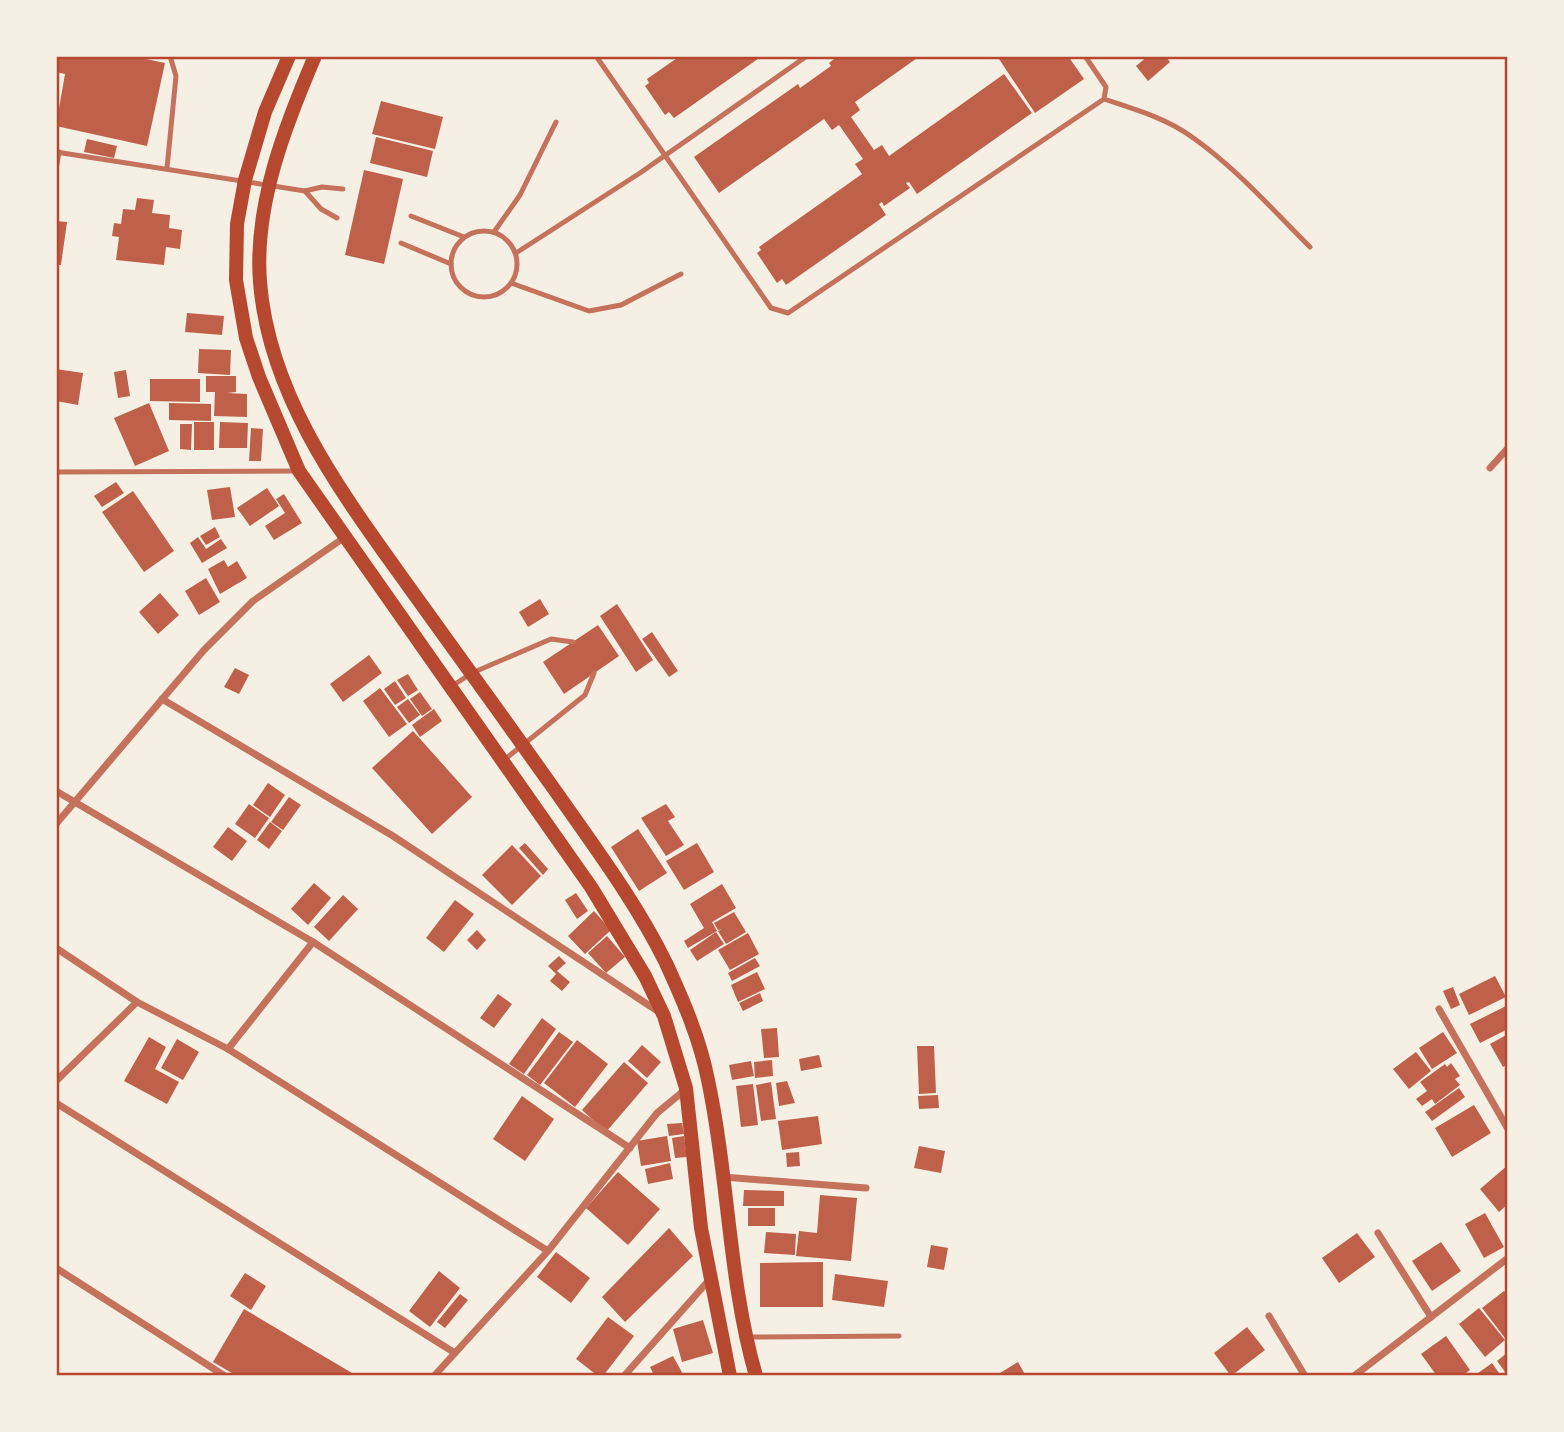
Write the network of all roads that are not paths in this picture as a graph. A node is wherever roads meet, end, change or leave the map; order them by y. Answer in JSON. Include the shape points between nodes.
{"nodes":[{"id":1,"x":170,"y":56,"type":"edge"},
{"id":2,"x":289,"y":56,"type":"edge"},
{"id":3,"x":314,"y":56,"type":"edge"},
{"id":4,"x":596,"y":56,"type":"edge"},
{"id":5,"x":807,"y":56,"type":"edge"},
{"id":6,"x":1085,"y":56,"type":"edge"},
{"id":7,"x":1104,"y":99,"type":"junction"},
{"id":8,"x":556,"y":122,"type":"dead end"},
{"id":9,"x":58,"y":152,"type":"edge"},
{"id":10,"x":664,"y":156,"type":"junction"},
{"id":11,"x":167,"y":168,"type":"junction"},
{"id":12,"x":56,"y":169,"type":"edge"},
{"id":13,"x":245,"y":180,"type":"junction"},
{"id":14,"x":271,"y":184,"type":"junction"},
{"id":15,"x":343,"y":189,"type":"dead end"},
{"id":16,"x":305,"y":191,"type":"junction"},
{"id":17,"x":411,"y":216,"type":"dead end"},
{"id":18,"x":337,"y":218,"type":"dead end"},
{"id":19,"x":494,"y":232,"type":"junction"},
{"id":20,"x":464,"y":237,"type":"junction"},
{"id":21,"x":401,"y":243,"type":"dead end"},
{"id":22,"x":1310,"y":247,"type":"dead end"},
{"id":23,"x":516,"y":253,"type":"junction"},
{"id":24,"x":451,"y":264,"type":"junction"},
{"id":25,"x":681,"y":274,"type":"dead end"},
{"id":26,"x":511,"y":283,"type":"junction"},
{"id":27,"x":1508,"y":448,"type":"edge"},
{"id":28,"x":1490,"y":468,"type":"dead end"},
{"id":29,"x":299,"y":471,"type":"junction"},
{"id":30,"x":56,"y":472,"type":"edge"},
{"id":31,"x":345,"y":537,"type":"junction"},
{"id":32,"x":573,"y":642,"type":"dead end"},
{"id":33,"x":471,"y":673,"type":"junction"},
{"id":34,"x":594,"y":673,"type":"dead end"},
{"id":35,"x":450,"y":688,"type":"junction"},
{"id":36,"x":162,"y":699,"type":"junction"},
{"id":37,"x":522,"y":744,"type":"junction"},
{"id":38,"x":501,"y":762,"type":"junction"},
{"id":39,"x":56,"y":791,"type":"edge"},
{"id":40,"x":74,"y":803,"type":"junction"},
{"id":41,"x":56,"y":824,"type":"edge"},
{"id":42,"x":313,"y":942,"type":"junction"},
{"id":43,"x":56,"y":948,"type":"edge"},
{"id":44,"x":137,"y":1002,"type":"junction"},
{"id":45,"x":1439,"y":1009,"type":"dead end"},
{"id":46,"x":664,"y":1016,"type":"junction"},
{"id":47,"x":228,"y":1049,"type":"junction"},
{"id":48,"x":56,"y":1081,"type":"edge"},
{"id":49,"x":686,"y":1088,"type":"junction"},
{"id":50,"x":56,"y":1103,"type":"edge"},
{"id":51,"x":1508,"y":1129,"type":"edge"},
{"id":52,"x":630,"y":1148,"type":"junction"},
{"id":53,"x":723,"y":1177,"type":"junction"},
{"id":54,"x":866,"y":1188,"type":"dead end"},
{"id":55,"x":1378,"y":1233,"type":"dead end"},
{"id":56,"x":548,"y":1251,"type":"junction"},
{"id":57,"x":1508,"y":1258,"type":"edge"},
{"id":58,"x":56,"y":1268,"type":"edge"},
{"id":59,"x":710,"y":1279,"type":"junction"},
{"id":60,"x":1269,"y":1316,"type":"dead end"},
{"id":61,"x":1432,"y":1317,"type":"junction"},
{"id":62,"x":899,"y":1336,"type":"dead end"},
{"id":63,"x":745,"y":1337,"type":"junction"},
{"id":64,"x":455,"y":1353,"type":"junction"},
{"id":65,"x":225,"y":1376,"type":"edge"},
{"id":66,"x":434,"y":1376,"type":"edge"},
{"id":67,"x":624,"y":1376,"type":"edge"},
{"id":68,"x":730,"y":1376,"type":"edge"},
{"id":69,"x":756,"y":1376,"type":"edge"},
{"id":70,"x":1305,"y":1376,"type":"edge"},
{"id":71,"x":1354,"y":1376,"type":"edge"}],
"edges":[{"from":1,"to":11,"type":"lane","via":[[176,76]]},
{"from":2,"to":13,"type":"main road","via":[[265,111]]},
{"from":3,"to":14,"type":"main road","via":[[289,117]]},
{"from":4,"to":10,"type":"lane"},
{"from":5,"to":10,"type":"lane"},
{"from":6,"to":7,"type":"lane","via":[[1106,87]]},
{"from":7,"to":10,"type":"lane","via":[[788,313],[771,308]]},
{"from":7,"to":22,"type":"lane","via":[[1161,119],[1192,136]]},
{"from":8,"to":19,"type":"lane","via":[[520,195]]},
{"from":9,"to":11,"type":"lane"},
{"from":9,"to":12,"type":"lane"},
{"from":10,"to":23,"type":"lane"},
{"from":11,"to":13,"type":"lane"},
{"from":13,"to":14,"type":"lane"},
{"from":13,"to":29,"type":"main road","via":[[237,224],[236,280],[246,338]]},
{"from":14,"to":16,"type":"lane"},
{"from":14,"to":33,"type":"main road","via":[[260,230],[260,282],[281,371],[303,428],[354,510]]},
{"from":15,"to":16,"type":"lane"},
{"from":16,"to":18,"type":"lane"},
{"from":17,"to":20,"type":"lane"},
{"from":19,"to":20,"type":"lane"},
{"from":19,"to":23,"type":"lane","via":[[504,236]]},
{"from":20,"to":24,"type":"lane"},
{"from":21,"to":24,"type":"lane"},
{"from":23,"to":26,"type":"lane"},
{"from":24,"to":26,"type":"lane","via":[[457,284],[474,296],[495,296]]},
{"from":25,"to":26,"type":"lane","via":[[621,305],[589,312]]},
{"from":27,"to":28,"type":"street"},
{"from":29,"to":30,"type":"lane"},
{"from":29,"to":31,"type":"main road"},
{"from":31,"to":35,"type":"main road"},
{"from":31,"to":36,"type":"street","via":[[253,600]]},
{"from":32,"to":33,"type":"lane","via":[[551,639]]},
{"from":33,"to":35,"type":"lane"},
{"from":33,"to":37,"type":"main road"},
{"from":34,"to":37,"type":"lane","via":[[585,695]]},
{"from":35,"to":38,"type":"main road"},
{"from":36,"to":40,"type":"street"},
{"from":36,"to":46,"type":"street","via":[[393,836]]},
{"from":37,"to":38,"type":"lane"},
{"from":37,"to":53,"type":"main road","via":[[608,865],[665,961],[701,1054]]},
{"from":38,"to":46,"type":"main road","via":[[591,887]]},
{"from":39,"to":40,"type":"street"},
{"from":40,"to":41,"type":"street"},
{"from":40,"to":42,"type":"street"},
{"from":42,"to":47,"type":"street"},
{"from":42,"to":52,"type":"street"},
{"from":43,"to":44,"type":"street"},
{"from":44,"to":47,"type":"street"},
{"from":44,"to":48,"type":"street"},
{"from":45,"to":51,"type":"street"},
{"from":46,"to":49,"type":"main road"},
{"from":47,"to":56,"type":"street"},
{"from":49,"to":52,"type":"street","via":[[657,1113]]},
{"from":49,"to":59,"type":"main road"},
{"from":50,"to":64,"type":"street"},
{"from":52,"to":56,"type":"street"},
{"from":53,"to":54,"type":"street"},
{"from":53,"to":63,"type":"main road"},
{"from":55,"to":61,"type":"street"},
{"from":56,"to":64,"type":"street"},
{"from":57,"to":61,"type":"street"},
{"from":58,"to":65,"type":"street"},
{"from":59,"to":67,"type":"street"},
{"from":59,"to":68,"type":"main road"},
{"from":60,"to":70,"type":"street"},
{"from":61,"to":71,"type":"street"},
{"from":62,"to":63,"type":"lane"},
{"from":63,"to":69,"type":"main road"},
{"from":64,"to":66,"type":"street"}]}
